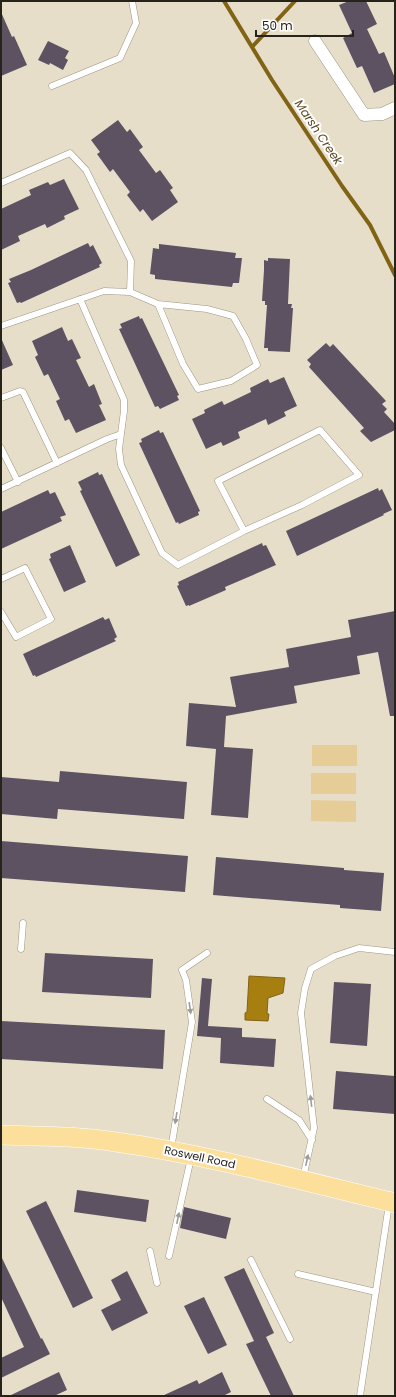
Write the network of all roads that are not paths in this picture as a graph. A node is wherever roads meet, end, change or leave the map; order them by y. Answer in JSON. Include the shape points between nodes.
{"nodes":[{"id":1,"x":132,"y":1,"type":"edge"},
{"id":2,"x":316,"y":41,"type":"dead end"},
{"id":3,"x":52,"y":86,"type":"dead end"},
{"id":4,"x":395,"y":108,"type":"edge"},
{"id":5,"x":1,"y":183,"type":"edge"},
{"id":6,"x":130,"y":292,"type":"junction"},
{"id":7,"x":80,"y":299,"type":"junction"},
{"id":8,"x":158,"y":304,"type":"junction"},
{"id":9,"x":1,"y":326,"type":"edge"},
{"id":10,"x":1,"y":398,"type":"edge"},
{"id":11,"x":121,"y":434,"type":"junction"},
{"id":12,"x":1,"y":448,"type":"edge"},
{"id":13,"x":57,"y":463,"type":"junction"},
{"id":14,"x":18,"y":482,"type":"junction"},
{"id":15,"x":1,"y":489,"type":"edge"},
{"id":16,"x":244,"y":531,"type":"junction"},
{"id":17,"x":1,"y":579,"type":"edge"},
{"id":18,"x":1,"y":612,"type":"edge"},
{"id":19,"x":23,"y":923,"type":"dead end"},
{"id":20,"x":22,"y":948,"type":"dead end"},
{"id":21,"x":395,"y":952,"type":"edge"},
{"id":22,"x":207,"y":954,"type":"dead end"},
{"id":23,"x":268,"y":1099,"type":"dead end"},
{"id":24,"x":1,"y":1135,"type":"edge"},
{"id":25,"x":312,"y":1140,"type":"junction"},
{"id":26,"x":170,"y":1151,"type":"junction"},
{"id":27,"x":192,"y":1154,"type":"junction"},
{"id":28,"x":303,"y":1181,"type":"junction"},
{"id":29,"x":392,"y":1203,"type":"edge"},
{"id":30,"x":150,"y":1251,"type":"dead end"},
{"id":31,"x":169,"y":1256,"type":"dead end"},
{"id":32,"x":251,"y":1260,"type":"dead end"},
{"id":33,"x":298,"y":1274,"type":"dead end"},
{"id":34,"x":157,"y":1283,"type":"dead end"},
{"id":35,"x":376,"y":1292,"type":"junction"},
{"id":36,"x":290,"y":1339,"type":"dead end"},
{"id":37,"x":360,"y":1396,"type":"edge"}],
"edges":[{"from":1,"to":3,"type":"lane","via":[[136,23],[120,58]]},
{"from":2,"to":4,"type":"street","via":[[364,115],[382,114]]},
{"from":5,"to":6,"type":"lane","via":[[70,153],[86,170],[131,261]]},
{"from":6,"to":7,"type":"lane","via":[[104,291]]},
{"from":6,"to":8,"type":"lane"},
{"from":7,"to":9,"type":"lane"},
{"from":7,"to":11,"type":"lane","via":[[124,400]]},
{"from":8,"to":8,"type":"lane","via":[[184,364],[198,389],[231,381],[257,365],[233,316],[207,309]]},
{"from":10,"to":13,"type":"lane","via":[[23,392]]},
{"from":11,"to":13,"type":"lane"},
{"from":11,"to":16,"type":"lane","via":[[121,465],[162,553],[178,566]]},
{"from":12,"to":14,"type":"lane"},
{"from":13,"to":14,"type":"lane"},
{"from":14,"to":15,"type":"lane"},
{"from":16,"to":16,"type":"lane","via":[[302,505],[359,475],[320,430],[218,481]]},
{"from":17,"to":18,"type":"lane","via":[[25,568],[51,619],[16,638]]},
{"from":19,"to":20,"type":"lane"},
{"from":25,"to":21,"type":"lane","one_way":true,"via":[[314,1128],[301,1013],[311,969],[335,956],[359,948]]},
{"from":22,"to":26,"type":"lane","one_way":true,"via":[[182,970],[186,980],[192,1022]]},
{"from":23,"to":25,"type":"lane","via":[[299,1120]]},
{"from":24,"to":26,"type":"main road","name":"Roswell Road","via":[[114,1141]]},
{"from":28,"to":25,"type":"lane","one_way":true},
{"from":26,"to":27,"type":"main road","name":"Roswell Road"},
{"from":27,"to":28,"type":"main road","name":"Roswell Road"},
{"from":31,"to":27,"type":"lane","one_way":true},
{"from":28,"to":29,"type":"main road","name":"Roswell Road"},
{"from":29,"to":35,"type":"lane"},
{"from":30,"to":34,"type":"lane"},
{"from":32,"to":36,"type":"lane"},
{"from":33,"to":35,"type":"lane"},
{"from":35,"to":37,"type":"lane"}]}
